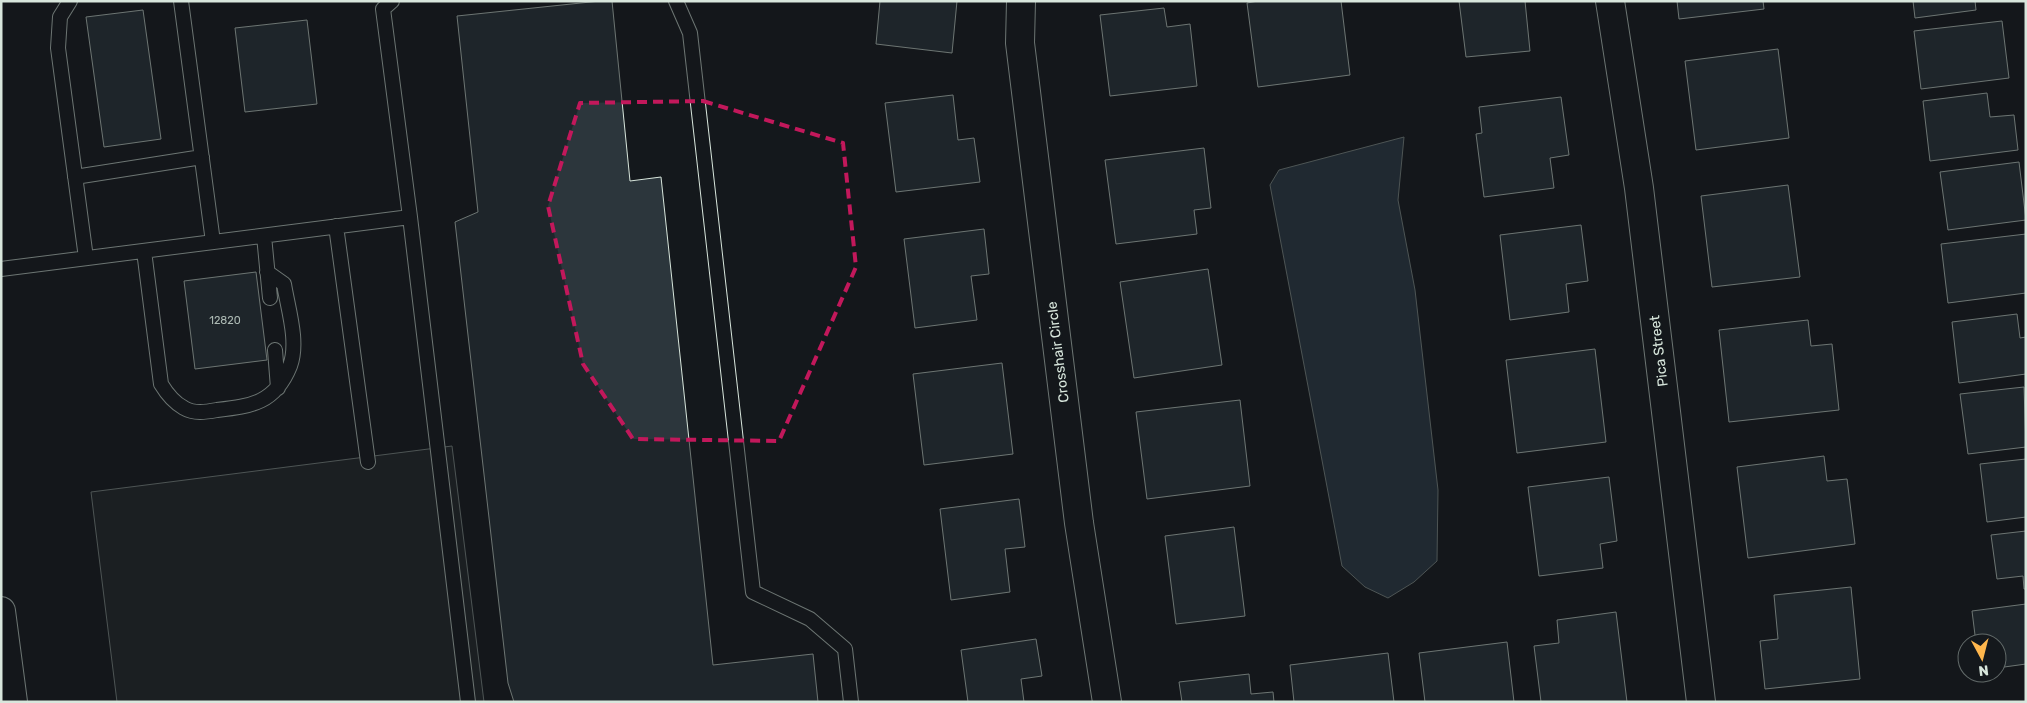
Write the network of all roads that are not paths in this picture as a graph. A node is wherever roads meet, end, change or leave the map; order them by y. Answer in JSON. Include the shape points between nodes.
{"nodes":[{"id":1,"x":70,"y":1,"type":"edge"},
{"id":2,"x":181,"y":1,"type":"edge"},
{"id":3,"x":392,"y":1,"type":"edge"},
{"id":4,"x":676,"y":1,"type":"edge"},
{"id":5,"x":1021,"y":1,"type":"edge"},
{"id":6,"x":1610,"y":1,"type":"edge"},
{"id":7,"x":202,"y":157,"type":"junction"},
{"id":8,"x":76,"y":176,"type":"junction"},
{"id":9,"x":410,"y":217,"type":"junction"},
{"id":10,"x":336,"y":226,"type":"junction"},
{"id":11,"x":264,"y":236,"type":"junction"},
{"id":12,"x":213,"y":242,"type":"junction"},
{"id":13,"x":144,"y":251,"type":"junction"},
{"id":14,"x":86,"y":258,"type":"junction"},
{"id":15,"x":1,"y":269,"type":"edge"},
{"id":16,"x":267,"y":272,"type":"junction"},
{"id":17,"x":270,"y":298,"type":"dead end"},
{"id":18,"x":275,"y":350,"type":"dead end"},
{"id":19,"x":278,"y":388,"type":"junction"},
{"id":20,"x":368,"y":462,"type":"dead end"},
{"id":21,"x":1,"y":611,"type":"edge"},
{"id":22,"x":13,"y":702,"type":"edge"},
{"id":23,"x":468,"y":702,"type":"edge"},
{"id":24,"x":852,"y":702,"type":"edge"},
{"id":25,"x":1106,"y":702,"type":"edge"},
{"id":26,"x":1701,"y":702,"type":"edge"}],
"edges":[{"from":1,"to":8,"type":"lane","via":[[60,17],[58,48]]},
{"from":2,"to":7,"type":"lane"},
{"from":3,"to":9,"type":"lane","via":[[383,9]]},
{"from":4,"to":24,"type":"lane","via":[[690,33],[753,592],[810,620],[844,650]]},
{"from":5,"to":25,"type":"street","name":"Crosshair Circle","via":[[1020,43],[1079,523]]},
{"from":6,"to":26,"type":"street","name":"Pica Street","via":[[1639,188]]},
{"from":7,"to":8,"type":"lane"},
{"from":7,"to":12,"type":"lane"},
{"from":8,"to":14,"type":"lane"},
{"from":9,"to":10,"type":"lane"},
{"from":9,"to":23,"type":"lane"},
{"from":10,"to":11,"type":"lane"},
{"from":10,"to":20,"type":"lane"},
{"from":11,"to":12,"type":"lane"},
{"from":11,"to":16,"type":"lane"},
{"from":12,"to":13,"type":"lane"},
{"from":13,"to":14,"type":"lane"},
{"from":13,"to":19,"type":"lane","via":[[161,384],[171,399],[185,409],[200,412],[251,406]]},
{"from":14,"to":15,"type":"lane"},
{"from":16,"to":17,"type":"lane"},
{"from":16,"to":19,"type":"lane","via":[[284,284],[294,347],[290,366]]},
{"from":18,"to":19,"type":"lane"},
{"from":21,"to":22,"type":"street"}]}
